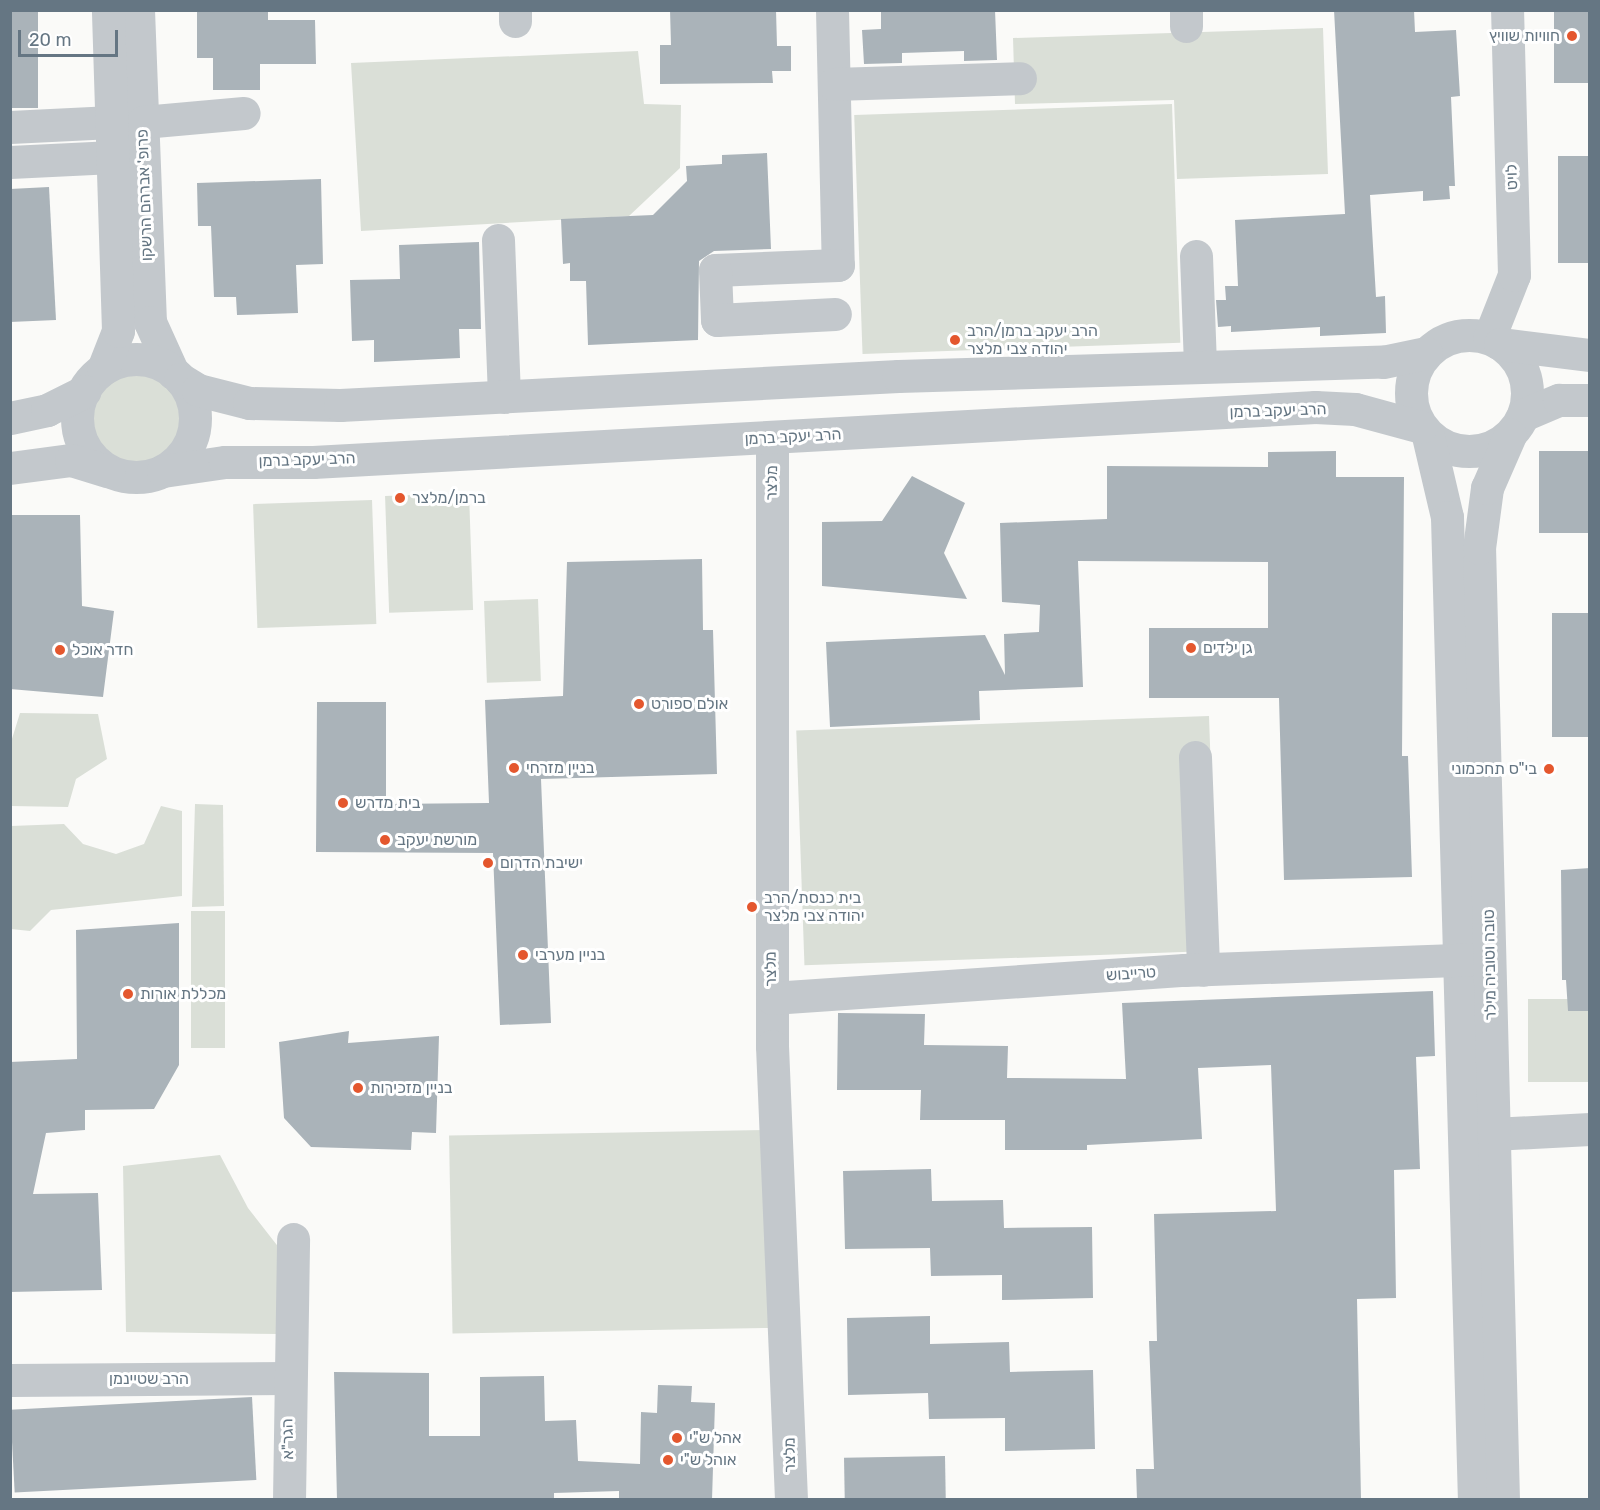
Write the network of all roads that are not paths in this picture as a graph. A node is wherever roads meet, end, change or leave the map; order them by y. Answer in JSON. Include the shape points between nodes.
{"nodes":[{"id":1,"x":108,"y":10,"type":"edge"},
{"id":2,"x":138,"y":10,"type":"edge"},
{"id":3,"x":832,"y":10,"type":"edge"},
{"id":4,"x":1507,"y":10,"type":"edge"},
{"id":5,"x":1020,"y":78,"type":"dead end"},
{"id":6,"x":834,"y":84,"type":"junction"},
{"id":7,"x":244,"y":113,"type":"dead end"},
{"id":8,"x":128,"y":122,"type":"junction"},
{"id":9,"x":10,"y":127,"type":"edge"},
{"id":10,"x":113,"y":157,"type":"junction"},
{"id":11,"x":10,"y":162,"type":"edge"},
{"id":12,"x":498,"y":240,"type":"dead end"},
{"id":13,"x":1196,"y":256,"type":"dead end"},
{"id":14,"x":835,"y":314,"type":"dead end"},
{"id":15,"x":1494,"y":341,"type":"junction"},
{"id":16,"x":1426,"y":353,"type":"junction"},
{"id":17,"x":1590,"y":355,"type":"edge"},
{"id":18,"x":1200,"y":366,"type":"junction"},
{"id":19,"x":176,"y":376,"type":"junction"},
{"id":20,"x":94,"y":380,"type":"junction"},
{"id":21,"x":504,"y":397,"type":"junction"},
{"id":22,"x":1590,"y":400,"type":"edge"},
{"id":23,"x":10,"y":418,"type":"edge"},
{"id":24,"x":1517,"y":425,"type":"junction"},
{"id":25,"x":1424,"y":432,"type":"junction"},
{"id":26,"x":772,"y":439,"type":"junction"},
{"id":27,"x":10,"y":468,"type":"edge"},
{"id":28,"x":110,"y":471,"type":"junction"},
{"id":29,"x":163,"y":471,"type":"junction"},
{"id":30,"x":1195,"y":757,"type":"dead end"},
{"id":31,"x":1476,"y":959,"type":"junction"},
{"id":32,"x":1203,"y":970,"type":"junction"},
{"id":33,"x":772,"y":998,"type":"junction"},
{"id":34,"x":1590,"y":1129,"type":"edge"},
{"id":35,"x":1493,"y":1134,"type":"junction"},
{"id":36,"x":293,"y":1239,"type":"dead end"},
{"id":37,"x":287,"y":1378,"type":"junction"},
{"id":38,"x":10,"y":1380,"type":"edge"},
{"id":39,"x":289,"y":1500,"type":"edge"},
{"id":40,"x":791,"y":1500,"type":"edge"},
{"id":41,"x":1474,"y":1500,"type":"edge"},
{"id":42,"x":1503,"y":1500,"type":"edge"}],
"edges":[{"from":1,"to":8,"type":"street","name":"פרופ' אברהם הרשקו"},
{"from":2,"to":8,"type":"street","name":"פרופ' אברהם הרשקו"},
{"from":3,"to":6,"type":"street"},
{"from":4,"to":15,"type":"street","name":"לויט","via":[[1514,275]]},
{"from":5,"to":6,"type":"street"},
{"from":6,"to":14,"type":"street","via":[[838,265],[715,270],[717,320]]},
{"from":7,"to":8,"type":"street"},
{"from":8,"to":9,"type":"street"},
{"from":8,"to":10,"type":"street","name":"פרופ' אברהם הרשקו"},
{"from":8,"to":19,"type":"street","name":"פרופ' אברהם הרשקו","via":[[150,322]]},
{"from":10,"to":11,"type":"street"},
{"from":10,"to":20,"type":"street","name":"פרופ' אברהם הרשקו","via":[[118,332]]},
{"from":12,"to":21,"type":"street"},
{"from":13,"to":18,"type":"street"},
{"from":15,"to":16,"type":"street","via":[[1462,335]]},
{"from":15,"to":17,"type":"street"},
{"from":15,"to":24,"type":"street","via":[[1524,375]]},
{"from":16,"to":18,"type":"street","via":[[1383,362]]},
{"from":16,"to":25,"type":"street","via":[[1411,381],[1413,413]]},
{"from":18,"to":21,"type":"street"},
{"from":19,"to":20,"type":"street","via":[[135,359]]},
{"from":19,"to":21,"type":"street","via":[[213,395],[273,406]]},
{"from":19,"to":29,"type":"street","via":[[193,402],[194,429],[183,453]]},
{"from":20,"to":23,"type":"street","via":[[47,410]]},
{"from":20,"to":28,"type":"street","via":[[77,417],[80,436],[88,453]]},
{"from":22,"to":24,"type":"street","via":[[1559,400]]},
{"from":24,"to":25,"type":"street","via":[[1497,445],[1467,452]]},
{"from":24,"to":31,"type":"street","name":"טובה וטוביה מילר","via":[[1489,479],[1479,548]]},
{"from":25,"to":26,"type":"street","name":"הרב יעקב ברמן","via":[[1363,411],[1314,407]]},
{"from":25,"to":31,"type":"street","name":"טובה וטוביה מילר","via":[[1447,517]]},
{"from":26,"to":29,"type":"street","name":"הרב יעקב ברמן","via":[[216,462]]},
{"from":26,"to":33,"type":"street","name":"מלצר"},
{"from":27,"to":28,"type":"street","via":[[71,460]]},
{"from":28,"to":29,"type":"street","via":[[136,477]]},
{"from":30,"to":32,"type":"street"},
{"from":31,"to":32,"type":"street","name":"טרייבוש"},
{"from":31,"to":35,"type":"street","name":"טובה וטוביה מילר"},
{"from":31,"to":41,"type":"street","name":"טובה וטוביה מילר"},
{"from":32,"to":33,"type":"street","name":"טרייבוש"},
{"from":33,"to":40,"type":"street","name":"מלצר"},
{"from":34,"to":35,"type":"street"},
{"from":35,"to":42,"type":"street","name":"טובה וטוביה מילר"},
{"from":36,"to":37,"type":"street","name":"הגר\"א"},
{"from":37,"to":38,"type":"street","name":"הרב שטיינמן"},
{"from":37,"to":39,"type":"street","name":"הגר\"א"}]}
